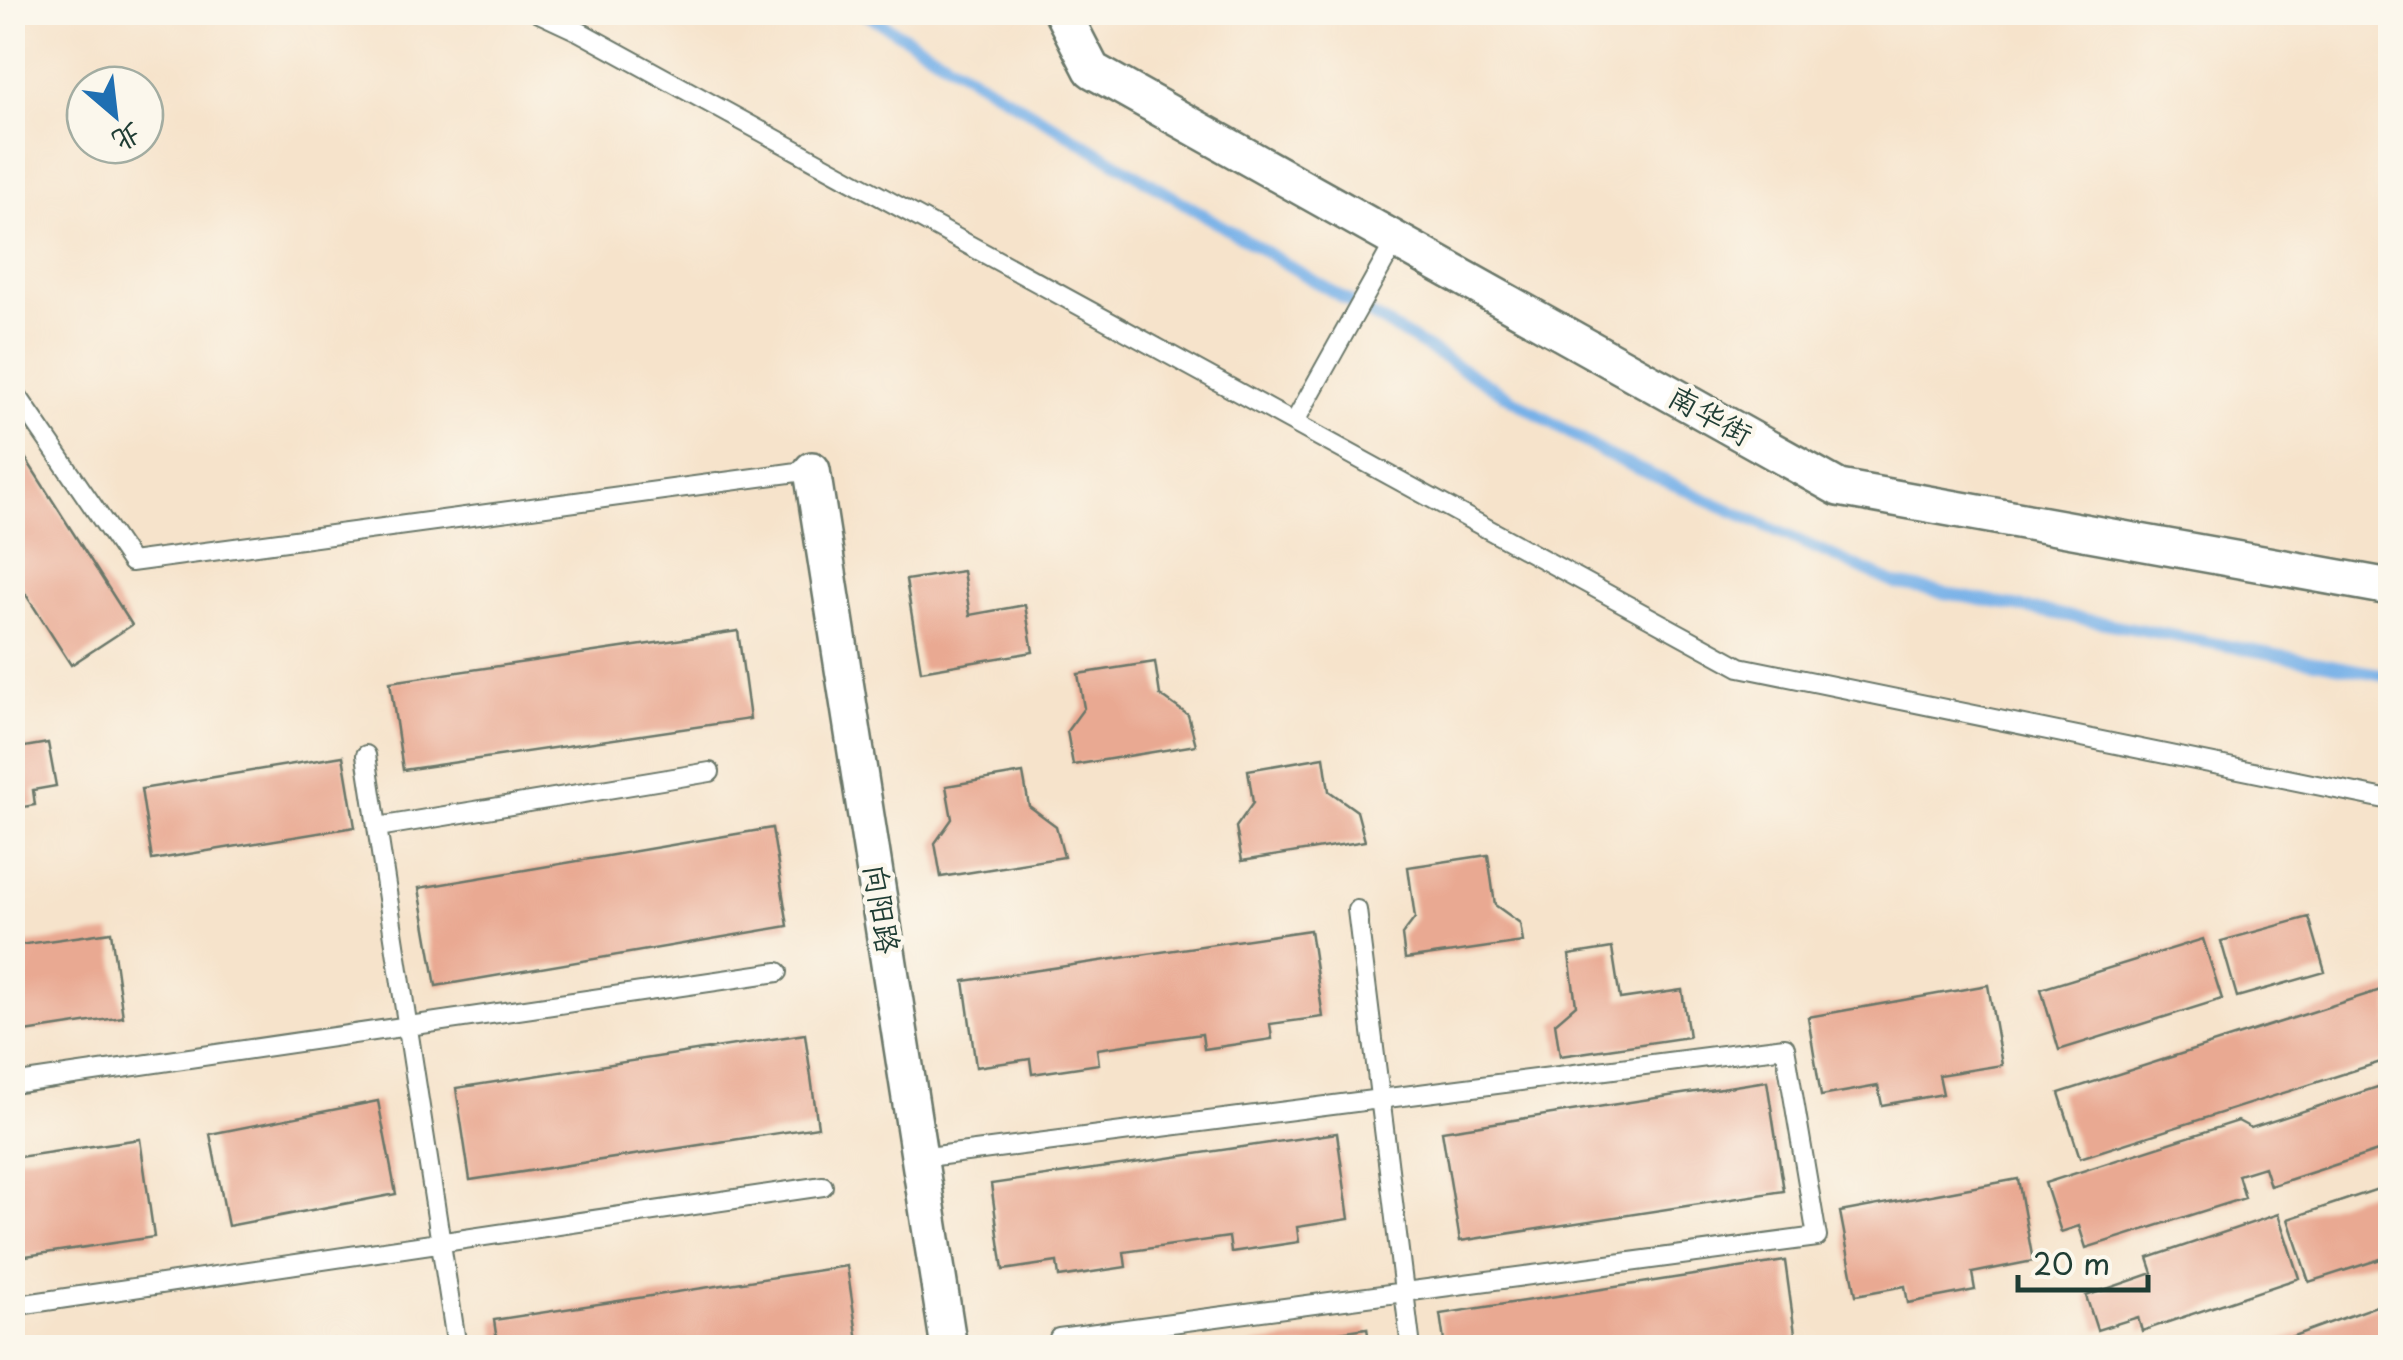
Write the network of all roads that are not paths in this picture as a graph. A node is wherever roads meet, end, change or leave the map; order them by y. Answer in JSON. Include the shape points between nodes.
{"nodes":[{"id":1,"x":538,"y":12,"type":"edge"},
{"id":2,"x":1062,"y":12,"type":"edge"},
{"id":3,"x":1396,"y":240,"type":"junction"},
{"id":4,"x":12,"y":388,"type":"edge"},
{"id":5,"x":1294,"y":423,"type":"junction"},
{"id":6,"x":812,"y":470,"type":"joint"},
{"id":7,"x":2390,"y":587,"type":"edge"},
{"id":8,"x":366,"y":754,"type":"dead end"},
{"id":9,"x":710,"y":772,"type":"dead end"},
{"id":10,"x":2390,"y":800,"type":"edge"},
{"id":11,"x":378,"y":827,"type":"junction"},
{"id":12,"x":1357,"y":910,"type":"dead end"},
{"id":13,"x":778,"y":972,"type":"dead end"},
{"id":14,"x":408,"y":1027,"type":"junction"},
{"id":15,"x":12,"y":1084,"type":"edge"},
{"id":16,"x":1380,"y":1099,"type":"junction"},
{"id":17,"x":920,"y":1158,"type":"junction"},
{"id":18,"x":823,"y":1186,"type":"dead end"},
{"id":19,"x":441,"y":1242,"type":"junction"},
{"id":20,"x":1404,"y":1292,"type":"junction"},
{"id":21,"x":12,"y":1306,"type":"edge"},
{"id":22,"x":1058,"y":1338,"type":"dead end"},
{"id":23,"x":456,"y":1348,"type":"edge"},
{"id":24,"x":950,"y":1348,"type":"edge"},
{"id":25,"x":1410,"y":1348,"type":"edge"}],
"edges":[{"from":1,"to":5,"type":"lane"},
{"from":2,"to":3,"type":"street","name":"南华街","via":[[1092,70]]},
{"from":3,"to":5,"type":"lane"},
{"from":3,"to":7,"type":"street","name":"南华街","via":[[1840,488]]},
{"from":4,"to":6,"type":"lane","via":[[131,562]]},
{"from":5,"to":10,"type":"lane","via":[[1740,667]]},
{"from":6,"to":17,"type":"street","name":"向阳路"},
{"from":8,"to":11,"type":"lane"},
{"from":9,"to":11,"type":"lane"},
{"from":11,"to":14,"type":"lane"},
{"from":12,"to":16,"type":"lane"},
{"from":13,"to":14,"type":"lane"},
{"from":14,"to":15,"type":"lane"},
{"from":14,"to":19,"type":"lane"},
{"from":16,"to":17,"type":"lane"},
{"from":16,"to":20,"type":"lane"},
{"from":16,"to":20,"type":"lane","via":[[1785,1047],[1817,1237]]},
{"from":17,"to":24,"type":"street","name":"向阳路"},
{"from":18,"to":19,"type":"lane"},
{"from":19,"to":21,"type":"lane"},
{"from":19,"to":23,"type":"lane"},
{"from":20,"to":22,"type":"lane"},
{"from":20,"to":25,"type":"lane"}]}
